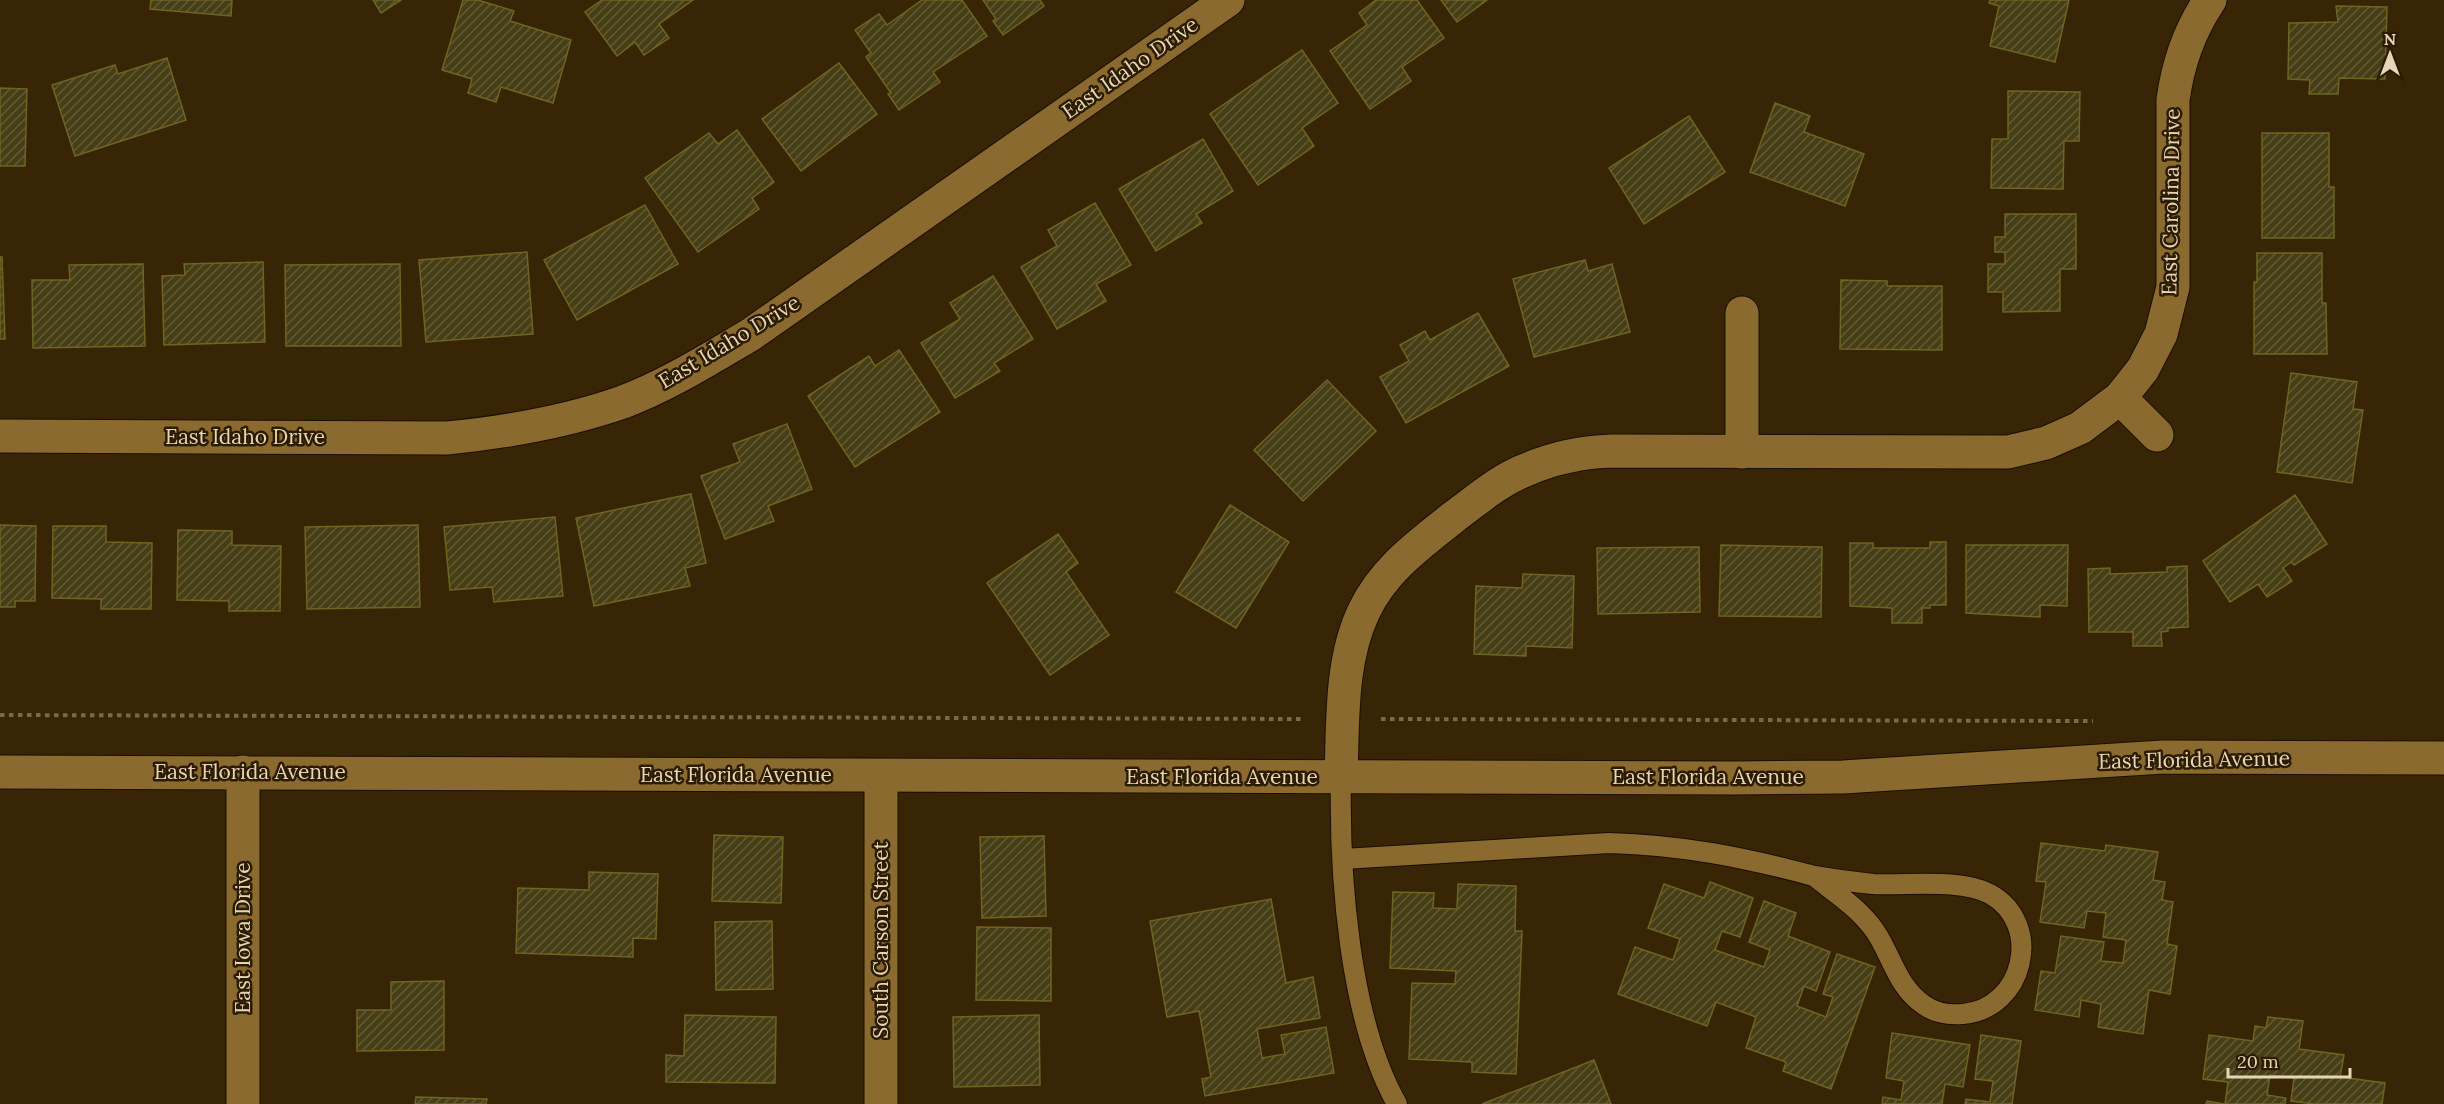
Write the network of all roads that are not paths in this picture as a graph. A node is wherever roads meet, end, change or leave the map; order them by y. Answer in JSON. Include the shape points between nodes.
{"nodes":[{"id":1,"x":1228,"y":0,"type":"edge"},
{"id":2,"x":2210,"y":0,"type":"edge"},
{"id":3,"x":1742,"y":313,"type":"dead end"},
{"id":4,"x":2120,"y":398,"type":"junction"},
{"id":5,"x":2157,"y":435,"type":"dead end"},
{"id":6,"x":0,"y":436,"type":"edge"},
{"id":7,"x":1742,"y":452,"type":"junction"},
{"id":8,"x":2444,"y":758,"type":"edge"},
{"id":9,"x":0,"y":772,"type":"edge"},
{"id":10,"x":243,"y":772,"type":"junction"},
{"id":11,"x":881,"y":776,"type":"junction"},
{"id":12,"x":1341,"y":777,"type":"junction"},
{"id":13,"x":1343,"y":859,"type":"junction"},
{"id":14,"x":1814,"y":876,"type":"junction"},
{"id":15,"x":243,"y":1104,"type":"edge"},
{"id":16,"x":881,"y":1104,"type":"edge"},
{"id":17,"x":1397,"y":1104,"type":"edge"}],
"edges":[{"from":1,"to":6,"type":"street","name":"East Idaho Drive","via":[[750,335],[680,376],[625,401],[508,432],[447,438]]},
{"from":2,"to":4,"type":"street","name":"East Carolina Drive","via":[[2186,44],[2177,69],[2173,100],[2173,287],[2161,334],[2144,369]]},
{"from":3,"to":7,"type":"street"},
{"from":4,"to":5,"type":"street"},
{"from":4,"to":7,"type":"street","name":"East Carolina Drive","via":[[2080,428],[2046,443],[2008,452]]},
{"from":7,"to":12,"type":"street","name":"East Carolina Drive","via":[[1584,452],[1553,459],[1488,491],[1403,557],[1380,582],[1354,638],[1344,706]]},
{"from":8,"to":12,"type":"street","name":"East Florida Avenue","via":[[2163,757],[1843,777]]},
{"from":9,"to":10,"type":"street","name":"East Florida Avenue"},
{"from":10,"to":11,"type":"street","name":"East Florida Avenue"},
{"from":10,"to":15,"type":"street","name":"East Iowa Drive"},
{"from":11,"to":12,"type":"street","name":"East Florida Avenue"},
{"from":11,"to":16,"type":"street","name":"South Carson Street"},
{"from":12,"to":13,"type":"lane"},
{"from":13,"to":14,"type":"lane","via":[[1647,844],[1749,858]]},
{"from":13,"to":17,"type":"lane","via":[[1356,974],[1370,1045]]},
{"from":14,"to":14,"type":"lane","via":[[1856,909],[1873,928],[1906,990],[1925,1006],[1950,1015],[1975,1013],[1996,1004],[2013,985],[2022,957],[2019,931],[2010,911],[1990,894],[1965,886],[1872,884]]}]}
